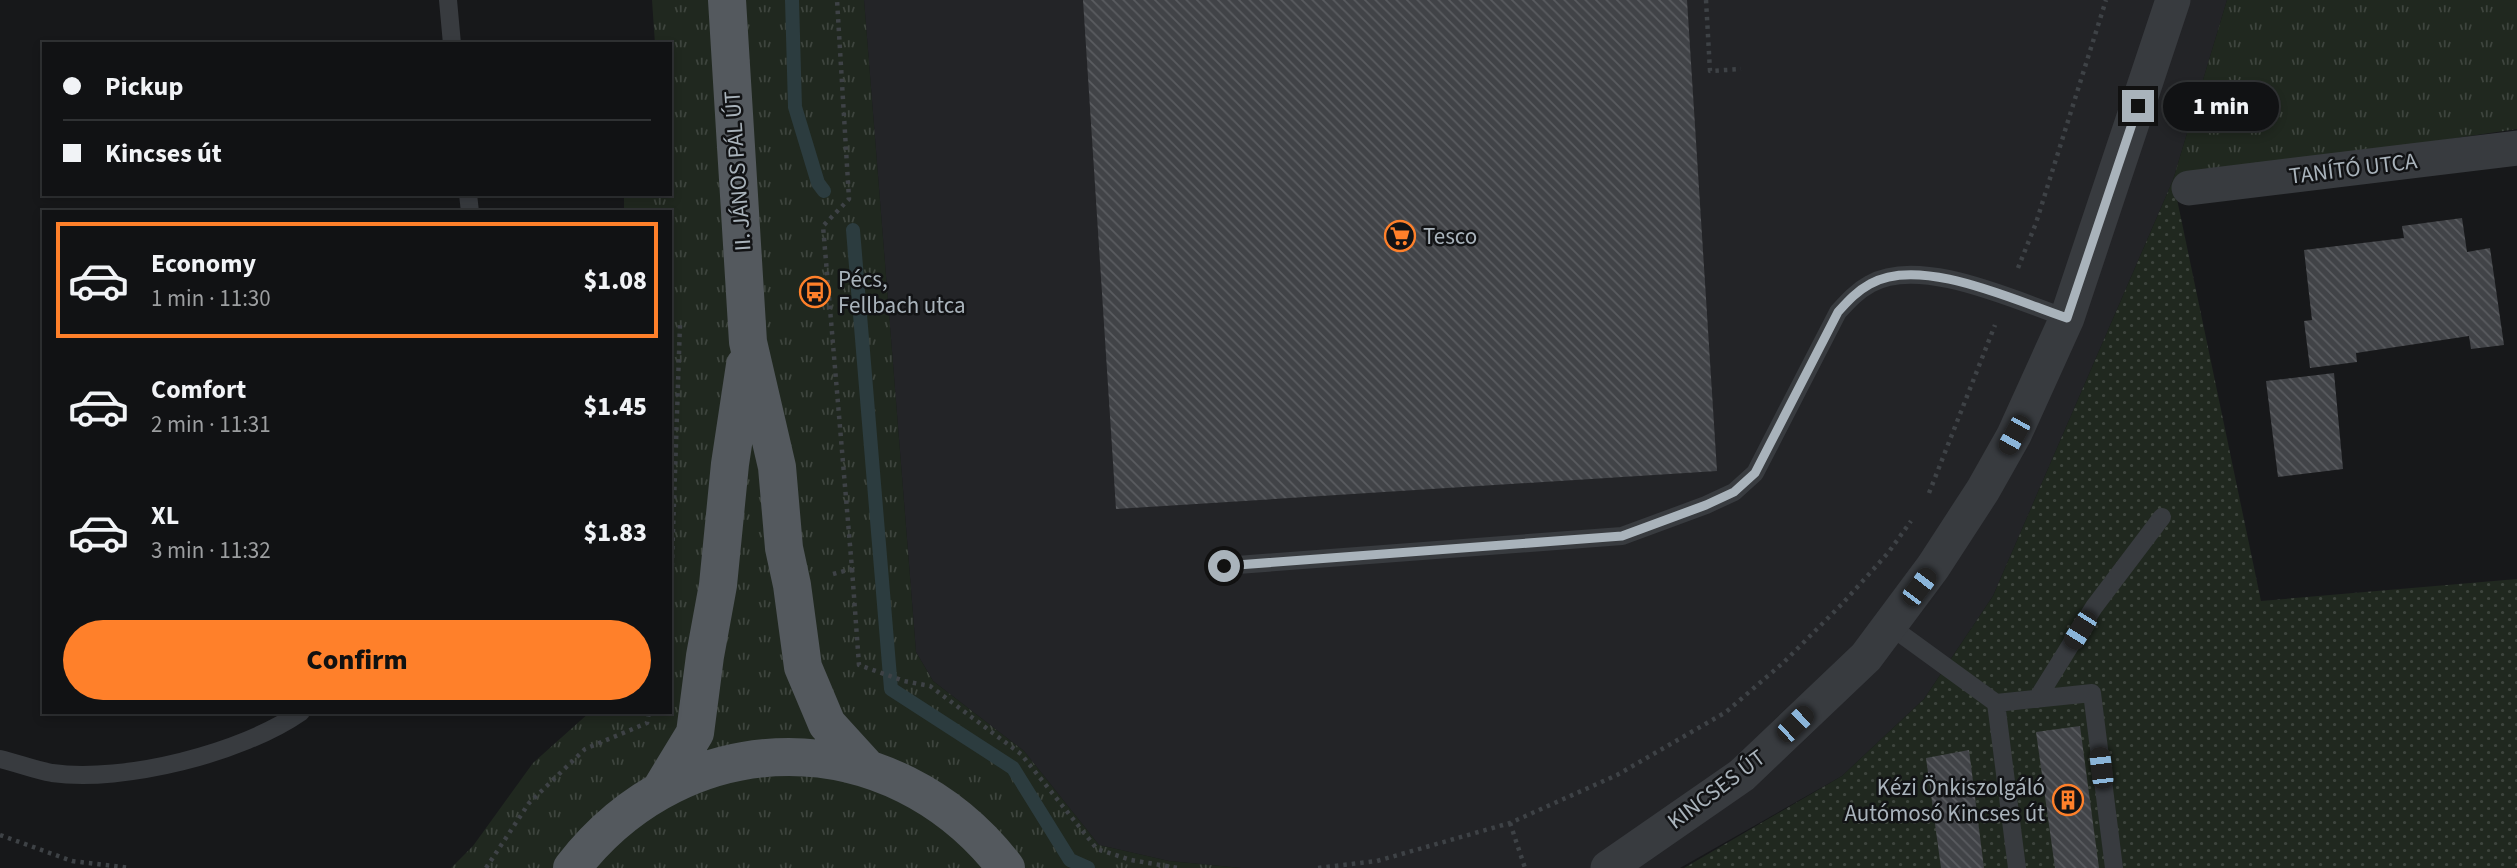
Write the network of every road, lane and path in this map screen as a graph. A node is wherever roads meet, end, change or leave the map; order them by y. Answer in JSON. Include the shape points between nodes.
{"nodes":[{"id":1,"x":447,"y":0,"type":"edge"},
{"id":2,"x":727,"y":0,"type":"edge"},
{"id":3,"x":837,"y":0,"type":"edge"},
{"id":4,"x":1706,"y":0,"type":"edge"},
{"id":5,"x":2106,"y":0,"type":"edge"},
{"id":6,"x":2173,"y":0,"type":"edge"},
{"id":7,"x":452,"y":42,"type":"edge"},
{"id":8,"x":1741,"y":69,"type":"dead end"},
{"id":9,"x":2517,"y":148,"type":"edge"},
{"id":10,"x":2189,"y":188,"type":"dead end"},
{"id":11,"x":2006,"y":297,"type":"junction"},
{"id":12,"x":2067,"y":318,"type":"junction"},
{"id":13,"x":680,"y":324,"type":"dead end"},
{"id":14,"x":748,"y":342,"type":"junction"},
{"id":15,"x":1928,"y":498,"type":"dead end"},
{"id":16,"x":2162,"y":517,"type":"dead end"},
{"id":17,"x":1912,"y":520,"type":"dead end"},
{"id":18,"x":672,"y":552,"type":"edge"},
{"id":19,"x":1224,"y":566,"type":"dead end"},
{"id":20,"x":852,"y":569,"type":"junction"},
{"id":21,"x":672,"y":580,"type":"edge"},
{"id":22,"x":719,"y":585,"type":"junction"},
{"id":23,"x":792,"y":585,"type":"junction"},
{"id":24,"x":1890,"y":626,"type":"junction"},
{"id":25,"x":2037,"y":699,"type":"junction"},
{"id":26,"x":1996,"y":703,"type":"junction"},
{"id":27,"x":297,"y":714,"type":"edge"},
{"id":28,"x":649,"y":714,"type":"edge"},
{"id":29,"x":0,"y":759,"type":"edge"},
{"id":30,"x":868,"y":769,"type":"junction"},
{"id":31,"x":661,"y":789,"type":"junction"},
{"id":32,"x":1510,"y":823,"type":"junction"},
{"id":33,"x":0,"y":835,"type":"edge"},
{"id":34,"x":131,"y":868,"type":"edge"},
{"id":35,"x":486,"y":868,"type":"edge"},
{"id":36,"x":572,"y":868,"type":"edge"},
{"id":37,"x":1006,"y":868,"type":"edge"},
{"id":38,"x":1178,"y":868,"type":"edge"},
{"id":39,"x":1318,"y":868,"type":"edge"},
{"id":40,"x":1525,"y":868,"type":"edge"},
{"id":41,"x":1608,"y":868,"type":"edge"},
{"id":42,"x":2017,"y":868,"type":"edge"},
{"id":43,"x":2113,"y":868,"type":"edge"}],
"edges":[{"from":1,"to":7,"type":"lane"},
{"from":2,"to":14,"type":"main road","name":"II. JÁNOS PÁL ÚT"},
{"from":3,"to":20,"type":"path","via":[[849,199],[823,226]]},
{"from":4,"to":8,"type":"path","via":[[1710,71]]},
{"from":5,"to":11,"type":"path","via":[[2036,223]]},
{"from":6,"to":12,"type":"street","name":"KINCSES ÚT"},
{"from":9,"to":10,"type":"street","name":"TANÍTÓ UTCA"},
{"from":11,"to":12,"type":"lane"},
{"from":11,"to":15,"type":"path"},
{"from":11,"to":19,"type":"lane","via":[[1946,277],[1898,275],[1872,282],[1838,312],[1755,473],[1734,492],[1622,536]]},
{"from":12,"to":24,"type":"street","name":"KINCSES ÚT","via":[[2014,435],[1983,490]]},
{"from":13,"to":18,"type":"path"},
{"from":14,"to":22,"type":"main road"},
{"from":14,"to":23,"type":"main road","via":[[776,467]]},
{"from":16,"to":25,"type":"lane","via":[[2094,607]]},
{"from":17,"to":32,"type":"path","via":[[1842,604],[1726,712],[1617,775]]},
{"from":20,"to":23,"type":"path"},
{"from":20,"to":38,"type":"path","via":[[859,665],[930,686],[1021,754],[1097,849]]},
{"from":21,"to":22,"type":"path"},
{"from":22,"to":31,"type":"main road","via":[[695,733]]},
{"from":23,"to":30,"type":"main road","via":[[803,667],[827,724]]},
{"from":24,"to":26,"type":"lane"},
{"from":24,"to":41,"type":"street","name":"KINCSES ÚT","via":[[1866,657],[1742,775]]},
{"from":25,"to":26,"type":"lane"},
{"from":25,"to":43,"type":"lane","via":[[2092,693]]},
{"from":26,"to":42,"type":"lane"},
{"from":27,"to":29,"type":"lane","via":[[230,747],[150,768],[52,773]]},
{"from":28,"to":35,"type":"path","via":[[647,723],[585,749],[528,803]]},
{"from":30,"to":31,"type":"main road","via":[[809,757],[758,759],[718,767]]},
{"from":30,"to":37,"type":"main road","via":[[895,778],[945,807],[967,824]]},
{"from":31,"to":36,"type":"main road","via":[[620,816]]},
{"from":32,"to":39,"type":"path","via":[[1377,861]]},
{"from":32,"to":40,"type":"path"},
{"from":33,"to":34,"type":"path","via":[[72,861]]}]}
